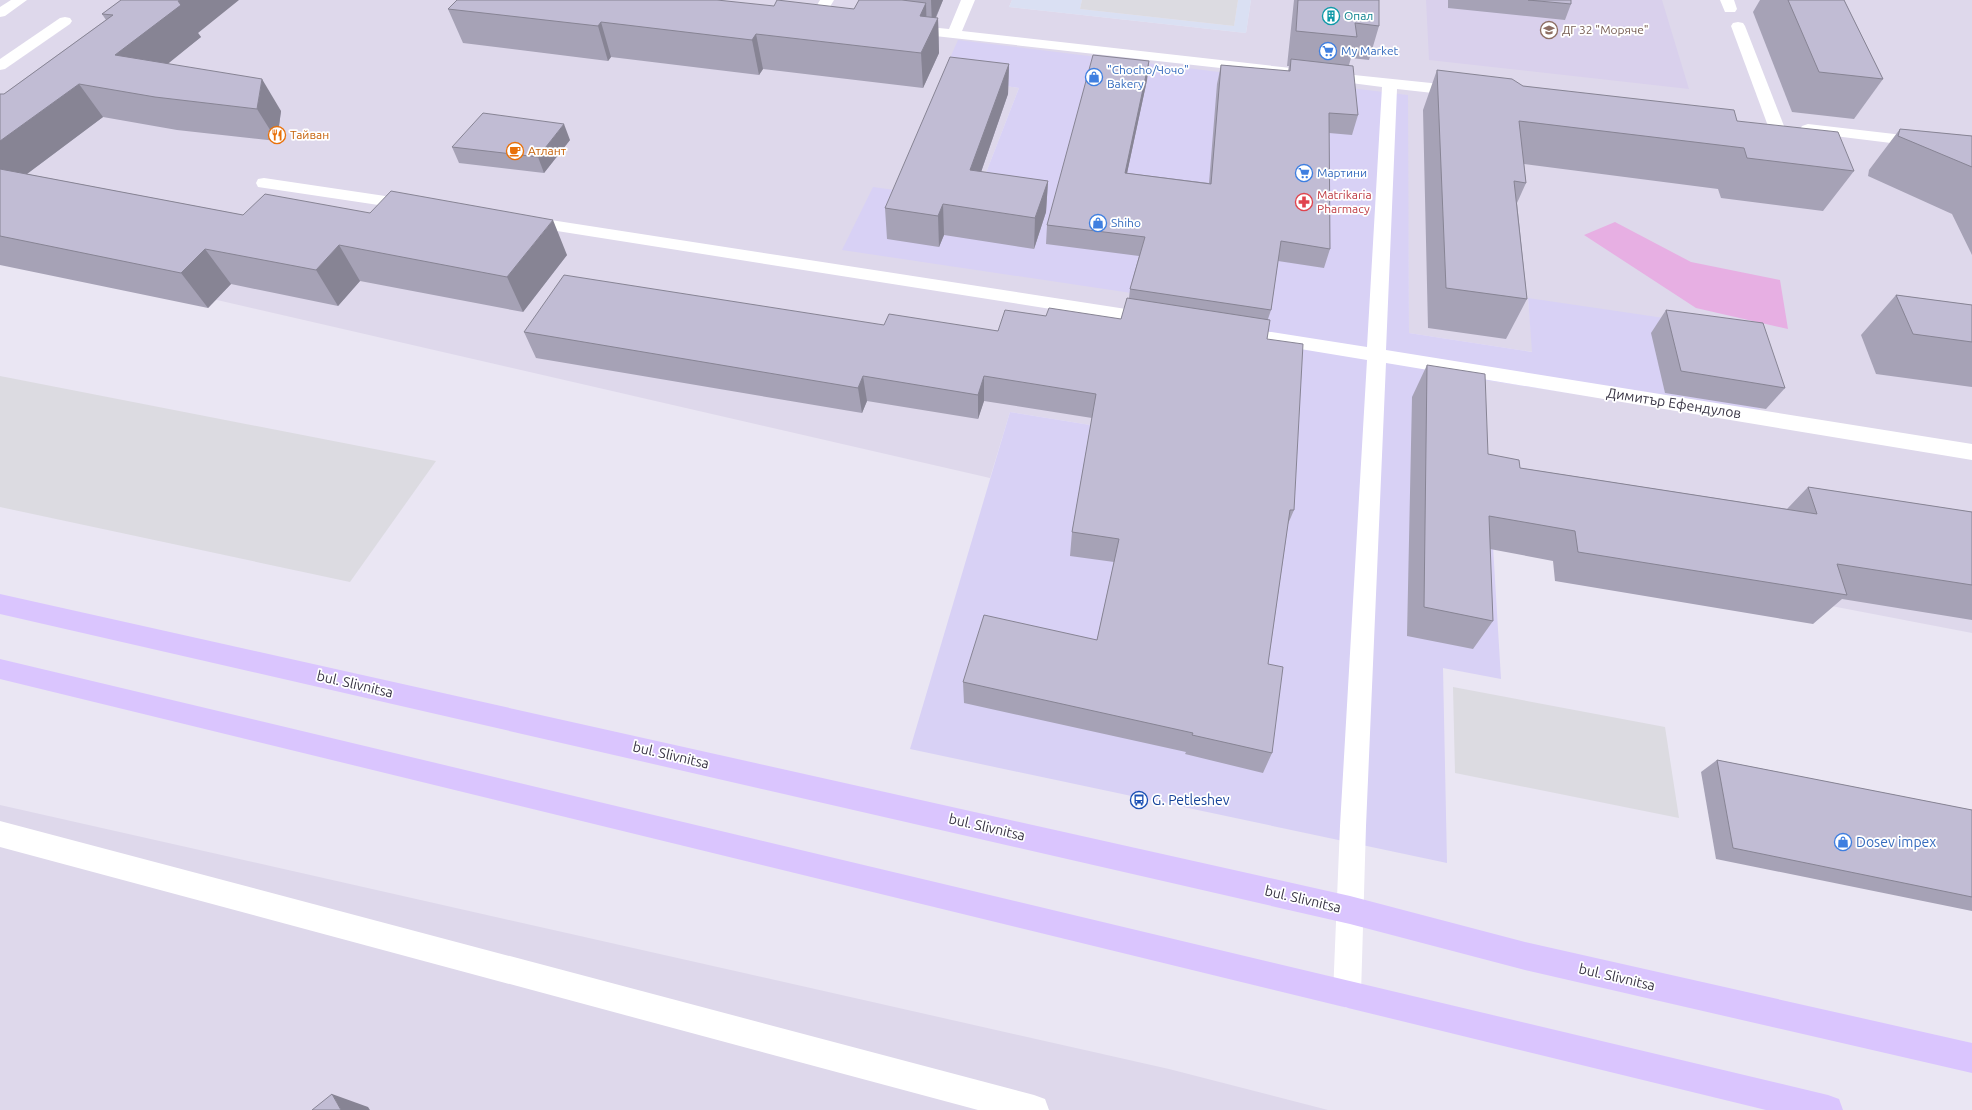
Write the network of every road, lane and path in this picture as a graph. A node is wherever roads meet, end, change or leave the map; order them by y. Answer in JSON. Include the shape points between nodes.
{"nodes":[{"id":1,"x":20,"y":0,"type":"edge"},
{"id":2,"x":827,"y":0,"type":"edge"},
{"id":3,"x":968,"y":0,"type":"edge"},
{"id":4,"x":0,"y":13,"type":"edge"},
{"id":5,"x":800,"y":17,"type":"edge"},
{"id":6,"x":816,"y":19,"type":"junction"},
{"id":7,"x":831,"y":20,"type":"edge"},
{"id":8,"x":66,"y":21,"type":"dead end"},
{"id":9,"x":1738,"y":26,"type":"dead end"},
{"id":10,"x":893,"y":27,"type":"edge"},
{"id":11,"x":954,"y":34,"type":"junction"},
{"id":12,"x":0,"y":66,"type":"edge"},
{"id":13,"x":1390,"y":83,"type":"junction"},
{"id":14,"x":1473,"y":92,"type":"edge"},
{"id":15,"x":1761,"y":124,"type":"edge"},
{"id":16,"x":1776,"y":126,"type":"junction"},
{"id":17,"x":1972,"y":148,"type":"edge"},
{"id":18,"x":264,"y":183,"type":"dead end"},
{"id":19,"x":429,"y":207,"type":"edge"},
{"id":20,"x":507,"y":219,"type":"edge"},
{"id":21,"x":1165,"y":321,"type":"edge"},
{"id":22,"x":1220,"y":330,"type":"edge"},
{"id":23,"x":1376,"y":354,"type":"junction"},
{"id":24,"x":1972,"y":452,"type":"edge"},
{"id":25,"x":0,"y":604,"type":"edge"},
{"id":26,"x":0,"y":668,"type":"edge"},
{"id":27,"x":0,"y":834,"type":"edge"},
{"id":28,"x":1350,"y":910,"type":"junction"},
{"id":29,"x":1347,"y":994,"type":"junction"},
{"id":30,"x":1972,"y":1058,"type":"edge"},
{"id":31,"x":1034,"y":1110,"type":"edge"},
{"id":32,"x":1828,"y":1110,"type":"edge"}],
"edges":[{"from":1,"to":4,"type":"lane"},
{"from":2,"to":6,"type":"lane"},
{"from":3,"to":11,"type":"lane"},
{"from":5,"to":6,"type":"lane"},
{"from":6,"to":7,"type":"lane"},
{"from":8,"to":12,"type":"lane"},
{"from":9,"to":16,"type":"lane"},
{"from":10,"to":11,"type":"lane"},
{"from":11,"to":13,"type":"lane"},
{"from":13,"to":14,"type":"lane"},
{"from":13,"to":23,"type":"lane"},
{"from":15,"to":16,"type":"lane"},
{"from":16,"to":17,"type":"lane"},
{"from":18,"to":19,"type":"lane"},
{"from":20,"to":21,"type":"lane"},
{"from":22,"to":23,"type":"lane","name":"Димитър Ефендулов"},
{"from":23,"to":24,"type":"lane","name":"Димитър Ефендулов"},
{"from":23,"to":28,"type":"lane"},
{"from":25,"to":28,"type":"main road","name":"bul. Slivnitsa"},
{"from":26,"to":29,"type":"main road"},
{"from":27,"to":31,"type":"lane"},
{"from":28,"to":29,"type":"lane"},
{"from":28,"to":30,"type":"main road","name":"bul. Slivnitsa","via":[[1525,956]]},
{"from":29,"to":32,"type":"main road"}]}
